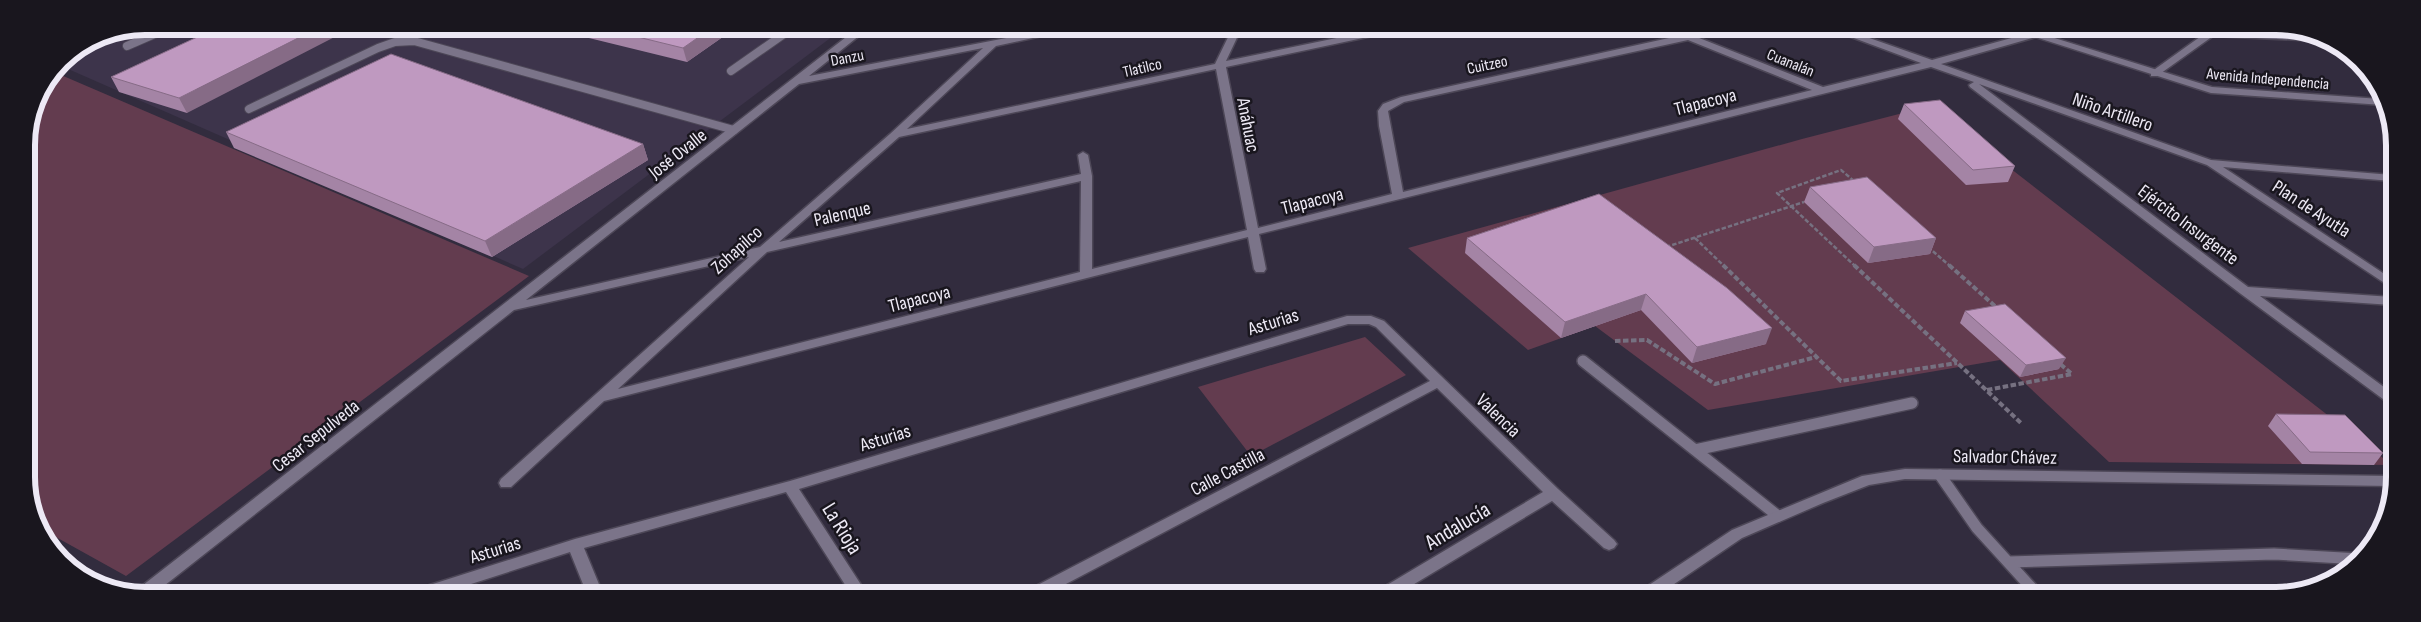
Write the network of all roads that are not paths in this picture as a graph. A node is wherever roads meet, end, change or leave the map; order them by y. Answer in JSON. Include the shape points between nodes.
{"nodes":[{"id":1,"x":152,"y":35,"type":"edge"},
{"id":2,"x":783,"y":35,"type":"edge"},
{"id":3,"x":855,"y":35,"type":"edge"},
{"id":4,"x":1040,"y":35,"type":"edge"},
{"id":5,"x":1234,"y":35,"type":"edge"},
{"id":6,"x":1352,"y":35,"type":"edge"},
{"id":7,"x":1683,"y":35,"type":"edge"},
{"id":8,"x":1851,"y":35,"type":"edge"},
{"id":9,"x":2033,"y":35,"type":"joint"},
{"id":10,"x":2208,"y":35,"type":"edge"},
{"id":11,"x":2266,"y":35,"type":"edge"},
{"id":12,"x":1688,"y":37,"type":"junction"},
{"id":13,"x":2299,"y":38,"type":"edge"},
{"id":14,"x":992,"y":45,"type":"junction"},
{"id":15,"x":127,"y":46,"type":"dead end"},
{"id":16,"x":1220,"y":64,"type":"junction"},
{"id":17,"x":1929,"y":64,"type":"junction"},
{"id":18,"x":731,"y":72,"type":"dead end"},
{"id":19,"x":2154,"y":74,"type":"junction"},
{"id":20,"x":1964,"y":77,"type":"junction"},
{"id":21,"x":796,"y":82,"type":"junction"},
{"id":22,"x":1821,"y":90,"type":"junction"},
{"id":23,"x":2377,"y":102,"type":"edge"},
{"id":24,"x":249,"y":109,"type":"dead end"},
{"id":25,"x":734,"y":130,"type":"junction"},
{"id":26,"x":894,"y":136,"type":"junction"},
{"id":27,"x":1083,"y":155,"type":"dead end"},
{"id":28,"x":2210,"y":163,"type":"junction"},
{"id":29,"x":1087,"y":176,"type":"junction"},
{"id":30,"x":2378,"y":177,"type":"junction"},
{"id":31,"x":2386,"y":178,"type":"edge"},
{"id":32,"x":2386,"y":182,"type":"edge"},
{"id":33,"x":1398,"y":197,"type":"junction"},
{"id":34,"x":1253,"y":233,"type":"junction"},
{"id":35,"x":763,"y":250,"type":"junction"},
{"id":36,"x":1260,"y":269,"type":"dead end"},
{"id":37,"x":1086,"y":274,"type":"junction"},
{"id":38,"x":2386,"y":280,"type":"edge"},
{"id":39,"x":2246,"y":291,"type":"junction"},
{"id":40,"x":2386,"y":301,"type":"edge"},
{"id":41,"x":510,"y":307,"type":"junction"},
{"id":42,"x":1361,"y":320,"type":"joint"},
{"id":43,"x":1583,"y":361,"type":"dead end"},
{"id":44,"x":1438,"y":382,"type":"junction"},
{"id":45,"x":2386,"y":395,"type":"edge"},
{"id":46,"x":600,"y":398,"type":"junction"},
{"id":47,"x":1912,"y":404,"type":"dead end"},
{"id":48,"x":1694,"y":450,"type":"junction"},
{"id":49,"x":1940,"y":475,"type":"junction"},
{"id":50,"x":2386,"y":481,"type":"edge"},
{"id":51,"x":506,"y":483,"type":"dead end"},
{"id":52,"x":790,"y":486,"type":"junction"},
{"id":53,"x":1553,"y":494,"type":"junction"},
{"id":54,"x":1778,"y":516,"type":"junction"},
{"id":55,"x":1609,"y":544,"type":"dead end"},
{"id":56,"x":575,"y":545,"type":"junction"},
{"id":57,"x":2350,"y":558,"type":"edge"},
{"id":58,"x":2008,"y":562,"type":"junction"},
{"id":59,"x":1664,"y":583,"type":"junction"},
{"id":60,"x":152,"y":587,"type":"edge"},
{"id":61,"x":442,"y":587,"type":"edge"},
{"id":62,"x":593,"y":587,"type":"edge"},
{"id":63,"x":855,"y":587,"type":"edge"},
{"id":64,"x":1047,"y":587,"type":"edge"},
{"id":65,"x":1397,"y":587,"type":"edge"},
{"id":66,"x":1658,"y":587,"type":"edge"},
{"id":67,"x":1669,"y":587,"type":"edge"},
{"id":68,"x":2031,"y":587,"type":"edge"}],
"edges":[{"from":1,"to":15,"type":"lane"},
{"from":2,"to":18,"type":"lane"},
{"from":3,"to":21,"type":"street","name":"José Ovalle"},
{"from":4,"to":14,"type":"street","name":"Danzu"},
{"from":5,"to":16,"type":"street"},
{"from":6,"to":16,"type":"street","name":"Tlatilco"},
{"from":7,"to":12,"type":"street","name":"Cuanalán"},
{"from":8,"to":17,"type":"street","name":"Niño Artillero"},
{"from":9,"to":17,"type":"street","name":"Tlapacoya"},
{"from":9,"to":19,"type":"street","name":"Avenida Independencia"},
{"from":10,"to":19,"type":"street"},
{"from":11,"to":13,"type":"street"},
{"from":12,"to":22,"type":"street","name":"Cuanalán"},
{"from":12,"to":33,"type":"street","name":"Cuitzeo","via":[[1400,100],[1387,106],[1383,111],[1384,126]]},
{"from":14,"to":21,"type":"street","name":"Danzu"},
{"from":14,"to":26,"type":"street","name":"Zohapilco"},
{"from":16,"to":26,"type":"street","name":"Tlatilco"},
{"from":16,"to":34,"type":"street","name":"Anáhuac"},
{"from":17,"to":20,"type":"street","name":"Niño Artillero"},
{"from":17,"to":22,"type":"street","name":"Tlapacoya"},
{"from":19,"to":23,"type":"street","name":"Avenida Independencia","via":[[2222,91]]},
{"from":20,"to":28,"type":"street","name":"Niño Artillero"},
{"from":20,"to":39,"type":"street","name":"Ejército Insurgente"},
{"from":21,"to":25,"type":"street","name":"José Ovalle"},
{"from":22,"to":33,"type":"street","name":"Tlapacoya"},
{"from":24,"to":25,"type":"lane","via":[[378,48],[395,42],[414,41]]},
{"from":25,"to":41,"type":"street","name":"José Ovalle"},
{"from":26,"to":35,"type":"street","name":"Zohapilco"},
{"from":27,"to":29,"type":"street"},
{"from":28,"to":30,"type":"street","name":"Niño Artillero"},
{"from":28,"to":38,"type":"street","name":"Plan de Ayutla"},
{"from":29,"to":35,"type":"street","name":"Palenque"},
{"from":29,"to":37,"type":"street"},
{"from":30,"to":31,"type":"street","name":"Niño Artillero"},
{"from":30,"to":32,"type":"street"},
{"from":33,"to":34,"type":"street","name":"Tlapacoya"},
{"from":34,"to":36,"type":"street","name":"Anáhuac"},
{"from":34,"to":37,"type":"street","name":"Tlapacoya"},
{"from":35,"to":41,"type":"street","name":"Palenque"},
{"from":35,"to":46,"type":"street","name":"Zohapilco"},
{"from":37,"to":46,"type":"street","name":"Tlapacoya"},
{"from":39,"to":40,"type":"street"},
{"from":39,"to":45,"type":"street","name":"Ejército Insurgente"},
{"from":41,"to":60,"type":"street","name":"Cesar Sepulveda"},
{"from":42,"to":44,"type":"street","name":"Valencia","via":[[1380,324]]},
{"from":42,"to":52,"type":"street","name":"Asturias","via":[[1347,320]]},
{"from":43,"to":48,"type":"lane"},
{"from":44,"to":53,"type":"street","name":"Valencia"},
{"from":44,"to":64,"type":"street","name":"Calle Castilla"},
{"from":46,"to":51,"type":"street","name":"Zohapilco"},
{"from":47,"to":48,"type":"lane"},
{"from":48,"to":54,"type":"lane"},
{"from":49,"to":50,"type":"street","name":"Salvador Chávez"},
{"from":49,"to":54,"type":"street","name":"Salvador Chávez","via":[[1905,474],[1867,480]]},
{"from":49,"to":58,"type":"lane","via":[[1977,528]]},
{"from":52,"to":56,"type":"street","name":"Asturias"},
{"from":52,"to":63,"type":"street","name":"La Rioja"},
{"from":53,"to":55,"type":"street","name":"Valencia"},
{"from":53,"to":65,"type":"street","name":"Andalucía"},
{"from":54,"to":59,"type":"street","name":"Salvador Chávez","via":[[1737,534]]},
{"from":56,"to":61,"type":"street","name":"Asturias"},
{"from":56,"to":62,"type":"street"},
{"from":57,"to":58,"type":"lane","via":[[2274,554]]},
{"from":58,"to":68,"type":"lane"},
{"from":59,"to":66,"type":"street","name":"Salvador Chávez"},
{"from":59,"to":67,"type":"lane"}]}
